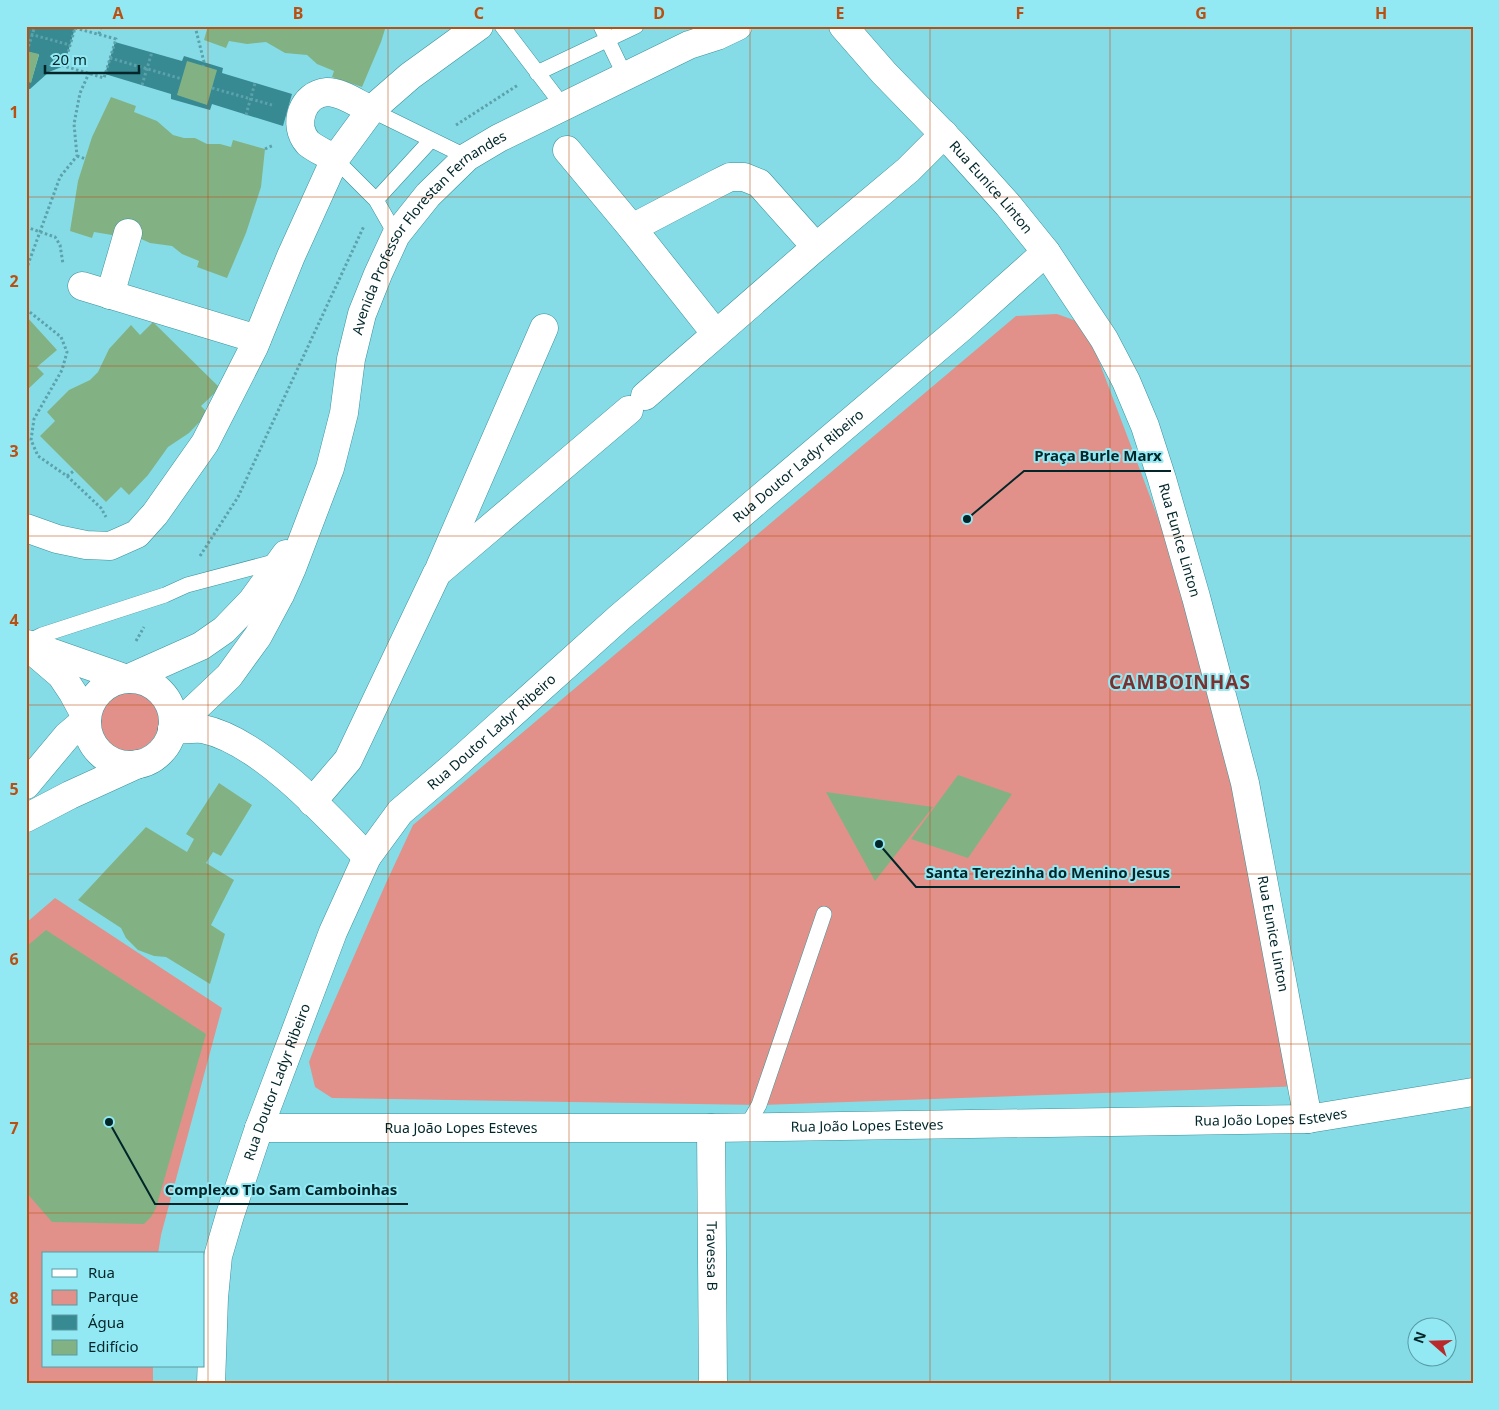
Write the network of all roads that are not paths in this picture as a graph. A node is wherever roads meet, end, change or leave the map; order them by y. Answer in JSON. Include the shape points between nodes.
{"nodes":[{"id":1,"x":479,"y":26,"type":"edge"},
{"id":2,"x":502,"y":26,"type":"edge"},
{"id":3,"x":636,"y":26,"type":"edge"},
{"id":4,"x":738,"y":26,"type":"edge"},
{"id":5,"x":843,"y":26,"type":"edge"},
{"id":6,"x":604,"y":33,"type":"edge"},
{"id":7,"x":696,"y":36,"type":"edge"},
{"id":8,"x":538,"y":73,"type":"junction"},
{"id":9,"x":625,"y":76,"type":"junction"},
{"id":10,"x":563,"y":106,"type":"junction"},
{"id":11,"x":371,"y":110,"type":"junction"},
{"id":12,"x":944,"y":134,"type":"junction"},
{"id":13,"x":431,"y":140,"type":"junction"},
{"id":14,"x":567,"y":150,"type":"dead end"},
{"id":15,"x":467,"y":157,"type":"junction"},
{"id":16,"x":335,"y":159,"type":"junction"},
{"id":17,"x":376,"y":200,"type":"junction"},
{"id":18,"x":632,"y":228,"type":"junction"},
{"id":19,"x":128,"y":234,"type":"dead end"},
{"id":20,"x":396,"y":235,"type":"junction"},
{"id":21,"x":816,"y":247,"type":"junction"},
{"id":22,"x":1046,"y":252,"type":"junction"},
{"id":23,"x":82,"y":286,"type":"road end"},
{"id":24,"x":110,"y":295,"type":"junction"},
{"id":25,"x":544,"y":328,"type":"dead end"},
{"id":26,"x":716,"y":334,"type":"junction"},
{"id":27,"x":257,"y":339,"type":"junction"},
{"id":28,"x":26,"y":528,"type":"edge"},
{"id":29,"x":306,"y":530,"type":"junction"},
{"id":30,"x":281,"y":560,"type":"junction"},
{"id":31,"x":437,"y":573,"type":"junction"},
{"id":32,"x":26,"y":644,"type":"edge"},
{"id":33,"x":127,"y":679,"type":"junction"},
{"id":34,"x":87,"y":719,"type":"junction"},
{"id":35,"x":172,"y":730,"type":"junction"},
{"id":36,"x":138,"y":764,"type":"junction"},
{"id":37,"x":26,"y":785,"type":"edge"},
{"id":38,"x":312,"y":802,"type":"junction"},
{"id":39,"x":26,"y":818,"type":"edge"},
{"id":40,"x":367,"y":857,"type":"junction"},
{"id":41,"x":824,"y":914,"type":"dead end"},
{"id":42,"x":1473,"y":1092,"type":"edge"},
{"id":43,"x":1308,"y":1119,"type":"junction"},
{"id":44,"x":747,"y":1126,"type":"junction"},
{"id":45,"x":259,"y":1128,"type":"junction"},
{"id":46,"x":711,"y":1128,"type":"junction"},
{"id":47,"x":211,"y":1384,"type":"edge"},
{"id":48,"x":713,"y":1384,"type":"edge"}],
"edges":[{"from":1,"to":11,"type":"street","via":[[410,76]]},
{"from":2,"to":8,"type":"lane"},
{"from":3,"to":6,"type":"lane"},
{"from":4,"to":7,"type":"street","name":"Avenida Professor Florestan Fernandes","via":[[717,36]]},
{"from":5,"to":12,"type":"street","name":"Rua Eunice Linton"},
{"from":6,"to":8,"type":"lane"},
{"from":6,"to":9,"type":"lane"},
{"from":7,"to":9,"type":"street","name":"Avenida Professor Florestan Fernandes"},
{"from":8,"to":10,"type":"lane"},
{"from":9,"to":10,"type":"street","name":"Avenida Professor Florestan Fernandes"},
{"from":10,"to":15,"type":"street","name":"Avenida Professor Florestan Fernandes"},
{"from":11,"to":13,"type":"lane"},
{"from":11,"to":16,"type":"street"},
{"from":11,"to":16,"type":"street","via":[[342,95],[328,92],[306,102],[299,122],[303,134],[308,143]]},
{"from":12,"to":21,"type":"street","via":[[908,170]]},
{"from":12,"to":22,"type":"street","name":"Rua Eunice Linton","via":[[1008,204]]},
{"from":13,"to":15,"type":"lane"},
{"from":13,"to":17,"type":"lane"},
{"from":14,"to":18,"type":"street"},
{"from":15,"to":20,"type":"street","name":"Avenida Professor Florestan Fernandes","via":[[428,195]]},
{"from":16,"to":17,"type":"lane"},
{"from":16,"to":27,"type":"street"},
{"from":17,"to":20,"type":"lane"},
{"from":18,"to":21,"type":"street","via":[[730,177],[744,177],[759,183]]},
{"from":18,"to":26,"type":"street"},
{"from":19,"to":24,"type":"street"},
{"from":20,"to":29,"type":"street","name":"Avenida Professor Florestan Fernandes","via":[[362,314],[351,359],[344,413],[330,468]]},
{"from":21,"to":26,"type":"street"},
{"from":22,"to":40,"type":"street","name":"Rua Doutor Ladyr Ribeiro","via":[[620,617],[400,812]]},
{"from":22,"to":43,"type":"street","name":"Rua Eunice Linton","via":[[1104,339],[1126,381],[1162,479],[1245,784]]},
{"from":23,"to":24,"type":"street"},
{"from":24,"to":27,"type":"street"},
{"from":25,"to":31,"type":"street"},
{"from":26,"to":31,"type":"street"},
{"from":27,"to":28,"type":"street","via":[[205,444],[137,534],[110,546],[86,545]]},
{"from":29,"to":30,"type":"street","name":"Avenida Professor Florestan Fernandes"},
{"from":29,"to":35,"type":"street","name":"Avenida Professor Florestan Fernandes","via":[[280,595],[253,642],[229,676]]},
{"from":30,"to":32,"type":"lane","via":[[187,585],[42,634]]},
{"from":30,"to":33,"type":"street","name":"Avenida Professor Florestan Fernandes","via":[[252,600],[224,630],[201,646]]},
{"from":31,"to":38,"type":"street","via":[[348,760]]},
{"from":32,"to":33,"type":"street"},
{"from":32,"to":34,"type":"street","via":[[61,675]]},
{"from":33,"to":34,"type":"street","via":[[103,688],[92,702]]},
{"from":33,"to":35,"type":"street","via":[[140,680],[162,693],[170,704]]},
{"from":34,"to":36,"type":"street","via":[[93,744],[102,754],[113,761]]},
{"from":34,"to":37,"type":"street","via":[[67,736]]},
{"from":35,"to":36,"type":"street","via":[[160,752]]},
{"from":35,"to":38,"type":"street","via":[[202,729],[227,737],[264,758]]},
{"from":36,"to":39,"type":"street"},
{"from":38,"to":40,"type":"street"},
{"from":40,"to":45,"type":"street","name":"Rua Doutor Ladyr Ribeiro","via":[[333,932]]},
{"from":41,"to":44,"type":"lane","via":[[759,1105]]},
{"from":42,"to":43,"type":"street","name":"Rua João Lopes Esteves"},
{"from":43,"to":44,"type":"street","name":"Rua João Lopes Esteves"},
{"from":44,"to":46,"type":"street","name":"Rua João Lopes Esteves"},
{"from":45,"to":46,"type":"street","name":"Rua João Lopes Esteves"},
{"from":45,"to":47,"type":"street","name":"Rua Doutor Ladyr Ribeiro","via":[[218,1256]]},
{"from":46,"to":48,"type":"street","name":"Travessa B"}]}
